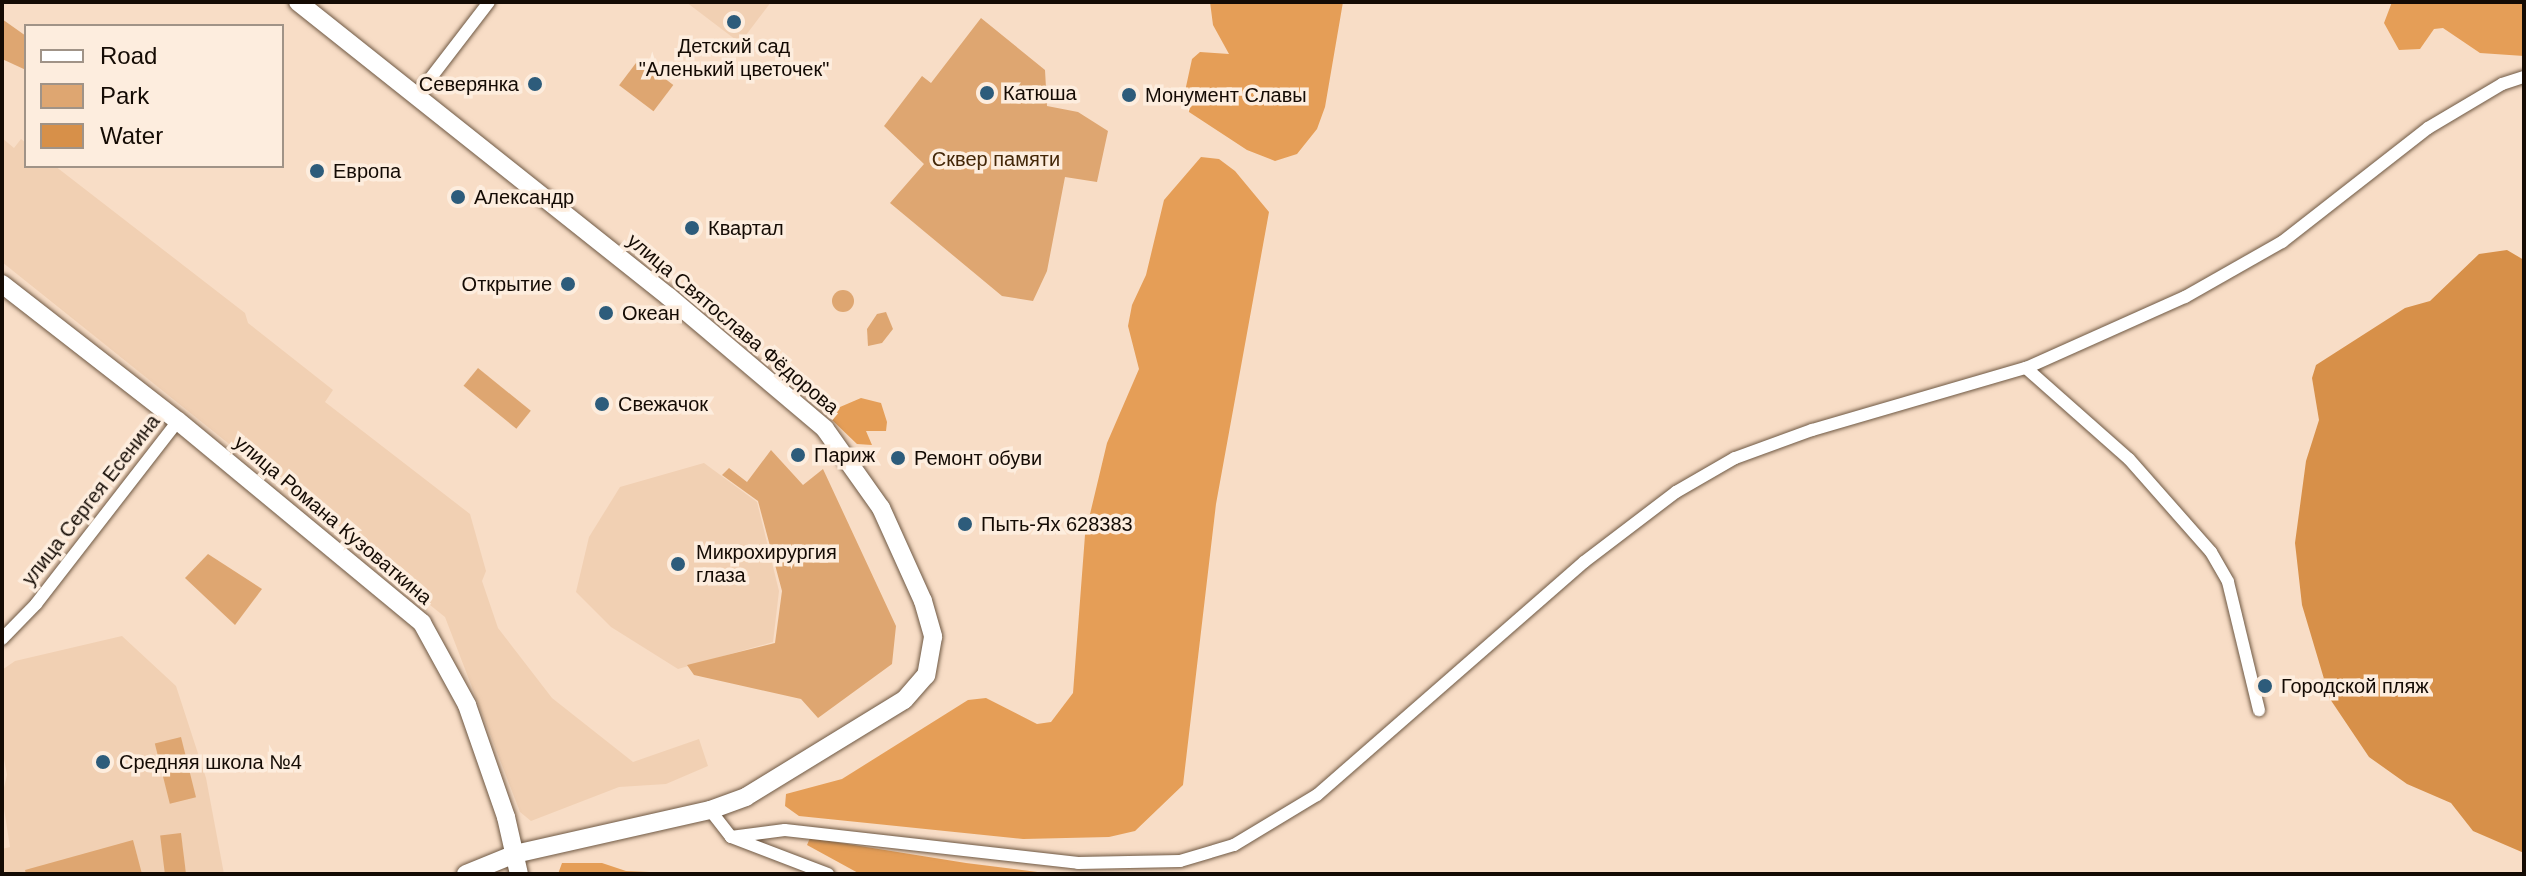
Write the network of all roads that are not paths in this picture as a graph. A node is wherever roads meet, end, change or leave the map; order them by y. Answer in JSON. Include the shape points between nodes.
{"nodes":[{"id":1,"x":298,"y":2,"type":"edge"},
{"id":2,"x":489,"y":2,"type":"edge"},
{"id":3,"x":2524,"y":77,"type":"edge"},
{"id":4,"x":416,"y":97,"type":"junction"},
{"id":5,"x":2,"y":284,"type":"edge"},
{"id":6,"x":2026,"y":368,"type":"junction"},
{"id":7,"x":178,"y":421,"type":"junction"},
{"id":8,"x":2,"y":639,"type":"edge"},
{"id":9,"x":2259,"y":710,"type":"dead end"},
{"id":10,"x":710,"y":810,"type":"junction"},
{"id":11,"x":731,"y":837,"type":"junction"},
{"id":12,"x":515,"y":854,"type":"junction"},
{"id":13,"x":466,"y":874,"type":"edge"},
{"id":14,"x":519,"y":874,"type":"edge"},
{"id":15,"x":828,"y":874,"type":"edge"}],
"edges":[{"from":1,"to":4,"type":"street","name":"улица Святослава Фёдорова"},
{"from":2,"to":4,"type":"street"},
{"from":3,"to":6,"type":"street","via":[[2502,84],[2428,128],[2282,242],[2185,297]]},
{"from":4,"to":10,"type":"street","name":"улица Святослава Фёдорова","via":[[825,429],[881,508],[923,601],[932,656],[915,690],[764,787]]},
{"from":5,"to":7,"type":"street","name":"улица Романа Кузоваткина"},
{"from":6,"to":9,"type":"street","via":[[2129,459],[2211,552],[2228,582]]},
{"from":6,"to":11,"type":"street","via":[[1812,430],[1735,458],[1676,492],[1584,562],[1317,795],[1266,830],[1221,850],[1180,861],[1078,863],[785,830]]},
{"from":7,"to":8,"type":"street","name":"улица Сергея Есенина","via":[[36,604]]},
{"from":7,"to":12,"type":"street","name":"улица Романа Кузоваткина","via":[[422,623],[467,705]]},
{"from":10,"to":11,"type":"street"},
{"from":10,"to":12,"type":"street","name":"улица Святослава Фёдорова"},
{"from":11,"to":15,"type":"street"},
{"from":12,"to":13,"type":"street","name":"улица Святослава Фёдорова"},
{"from":12,"to":14,"type":"street","name":"улица Романа Кузоваткина"}]}
